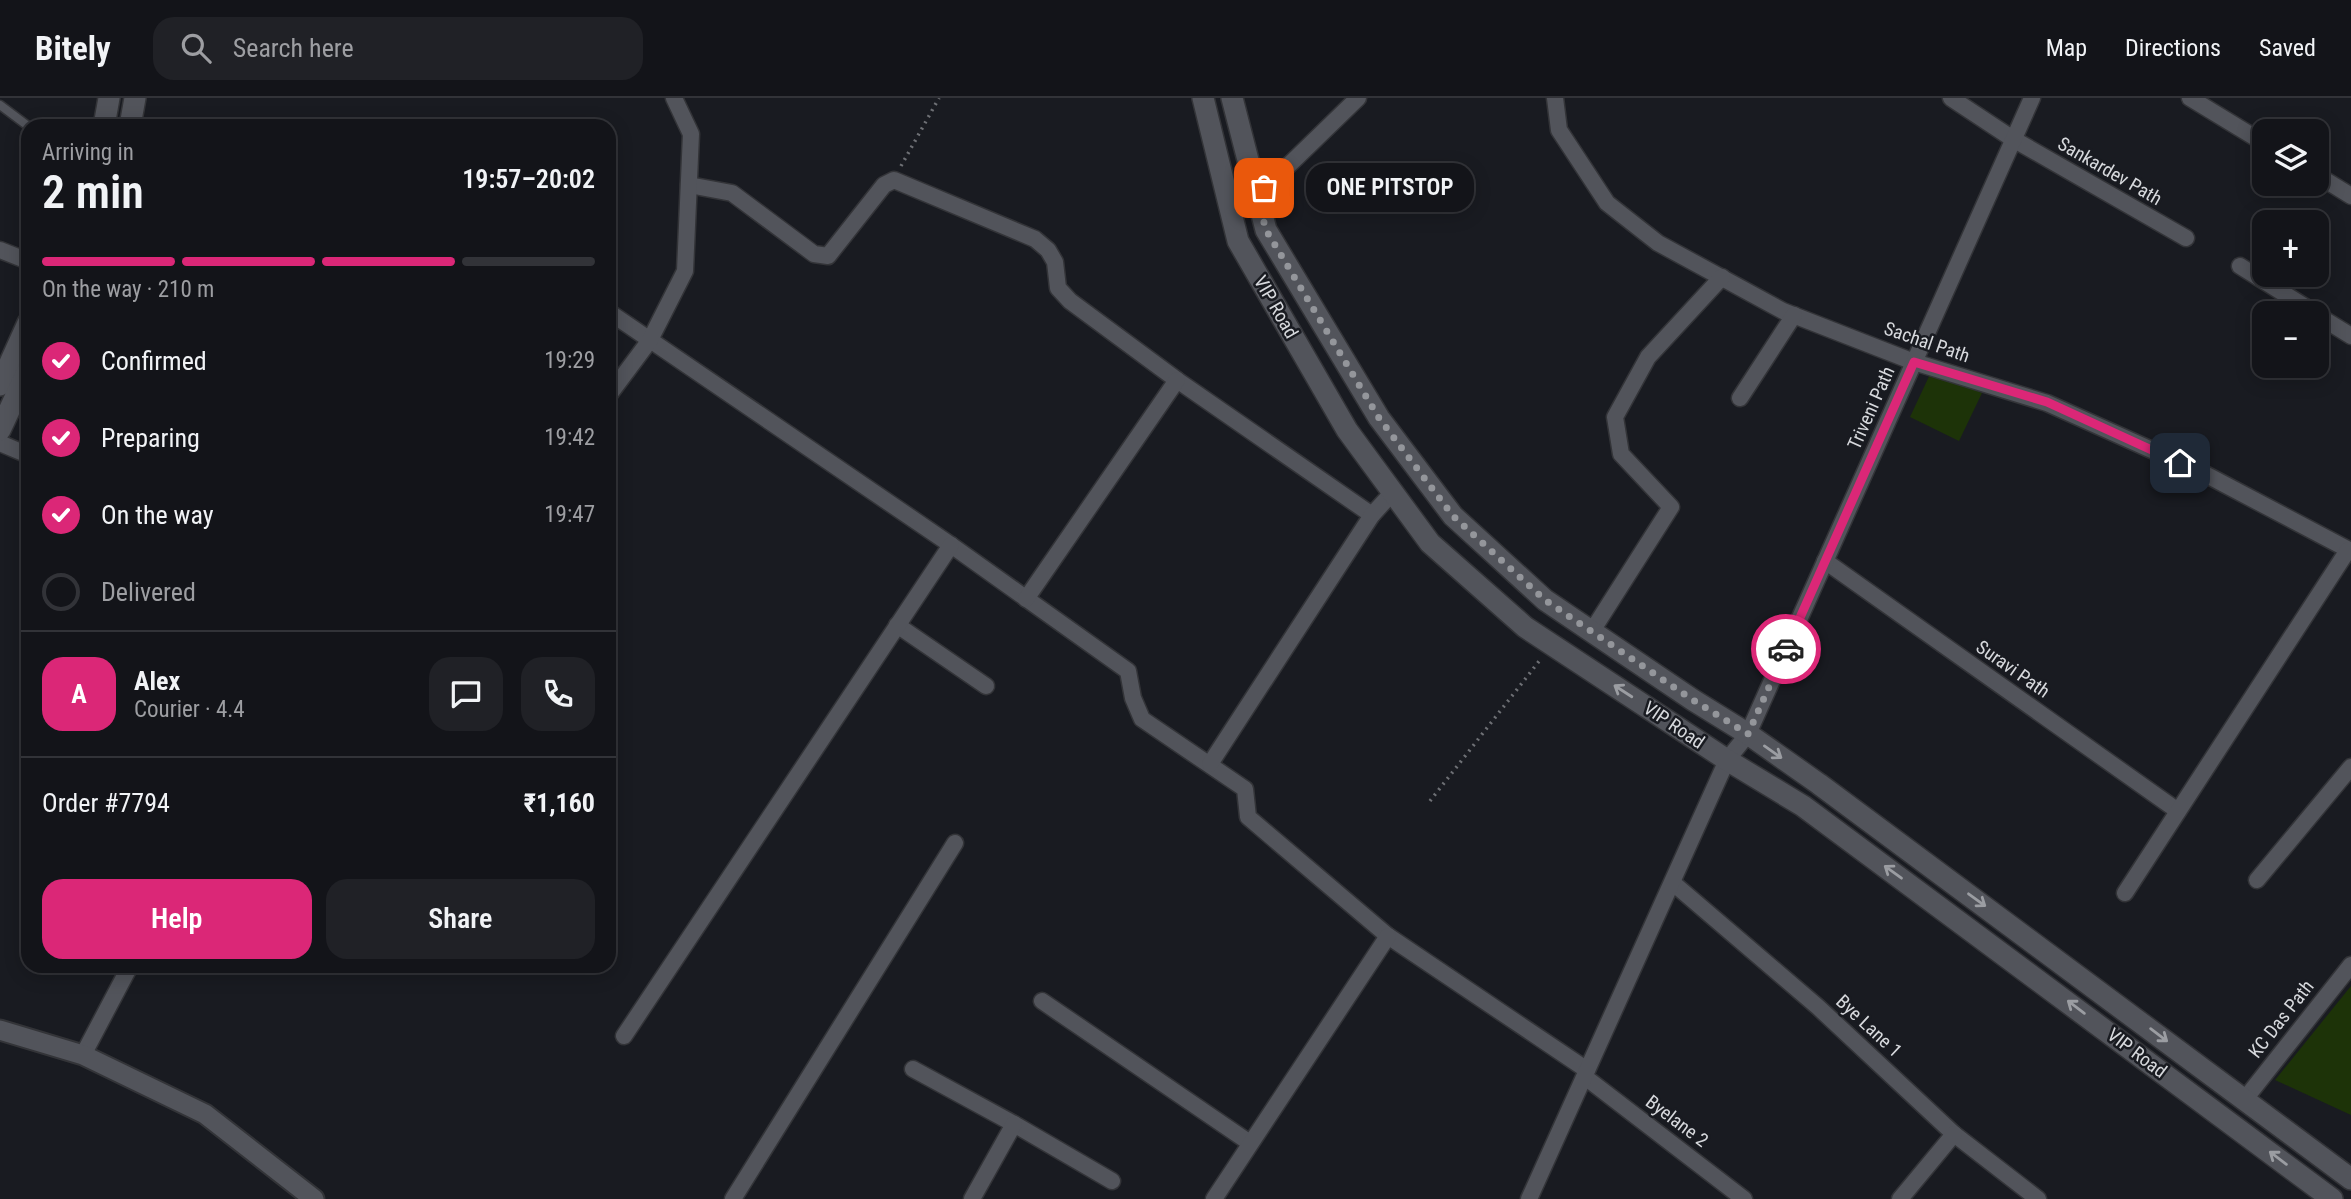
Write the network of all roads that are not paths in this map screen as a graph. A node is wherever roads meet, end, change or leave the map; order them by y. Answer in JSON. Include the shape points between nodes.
{"nodes":[{"id":1,"x":109,"y":98,"type":"edge"},
{"id":2,"x":135,"y":98,"type":"edge"},
{"id":3,"x":674,"y":98,"type":"edge"},
{"id":4,"x":1203,"y":98,"type":"edge"},
{"id":5,"x":1232,"y":98,"type":"edge"},
{"id":6,"x":1358,"y":98,"type":"edge"},
{"id":7,"x":1951,"y":98,"type":"edge"},
{"id":8,"x":2032,"y":98,"type":"edge"},
{"id":9,"x":2190,"y":98,"type":"edge"},
{"id":10,"x":1555,"y":99,"type":"edge"},
{"id":11,"x":0,"y":105,"type":"edge"},
{"id":12,"x":105,"y":119,"type":"edge"},
{"id":13,"x":131,"y":119,"type":"edge"},
{"id":14,"x":21,"y":121,"type":"edge"},
{"id":15,"x":2252,"y":136,"type":"edge"},
{"id":16,"x":2013,"y":139,"type":"junction"},
{"id":17,"x":2329,"y":182,"type":"edge"},
{"id":18,"x":689,"y":185,"type":"junction"},
{"id":19,"x":1257,"y":196,"type":"junction"},
{"id":20,"x":2351,"y":196,"type":"edge"},
{"id":21,"x":2186,"y":239,"type":"dead end"},
{"id":22,"x":0,"y":250,"type":"edge"},
{"id":23,"x":21,"y":258,"type":"edge"},
{"id":24,"x":2240,"y":266,"type":"dead end"},
{"id":25,"x":1722,"y":277,"type":"junction"},
{"id":26,"x":2295,"y":301,"type":"edge"},
{"id":27,"x":1794,"y":315,"type":"junction"},
{"id":28,"x":616,"y":317,"type":"edge"},
{"id":29,"x":2329,"y":322,"type":"edge"},
{"id":30,"x":2351,"y":336,"type":"edge"},
{"id":31,"x":21,"y":338,"type":"edge"},
{"id":32,"x":650,"y":340,"type":"junction"},
{"id":33,"x":1914,"y":362,"type":"junction"},
{"id":34,"x":1177,"y":380,"type":"junction"},
{"id":35,"x":0,"y":385,"type":"edge"},
{"id":36,"x":21,"y":385,"type":"edge"},
{"id":37,"x":616,"y":386,"type":"edge"},
{"id":38,"x":1740,"y":398,"type":"dead end"},
{"id":39,"x":0,"y":430,"type":"edge"},
{"id":40,"x":0,"y":443,"type":"edge"},
{"id":41,"x":21,"y":453,"type":"edge"},
{"id":42,"x":1393,"y":492,"type":"junction"},
{"id":43,"x":1372,"y":515,"type":"junction"},
{"id":44,"x":951,"y":545,"type":"junction"},
{"id":45,"x":2349,"y":551,"type":"edge"},
{"id":46,"x":1825,"y":561,"type":"junction"},
{"id":47,"x":1026,"y":599,"type":"junction"},
{"id":48,"x":897,"y":625,"type":"junction"},
{"id":49,"x":1592,"y":631,"type":"junction"},
{"id":50,"x":986,"y":686,"type":"dead end"},
{"id":51,"x":1748,"y":734,"type":"junction"},
{"id":52,"x":1727,"y":760,"type":"junction"},
{"id":53,"x":1210,"y":764,"type":"junction"},
{"id":54,"x":2351,"y":767,"type":"edge"},
{"id":55,"x":2178,"y":811,"type":"junction"},
{"id":56,"x":955,"y":843,"type":"dead end"},
{"id":57,"x":2257,"y":880,"type":"dead end"},
{"id":58,"x":1673,"y":883,"type":"junction"},
{"id":59,"x":2125,"y":893,"type":"dead end"},
{"id":60,"x":1388,"y":936,"type":"junction"},
{"id":61,"x":2351,"y":965,"type":"edge"},
{"id":62,"x":126,"y":973,"type":"edge"},
{"id":63,"x":1042,"y":1001,"type":"dead end"},
{"id":64,"x":0,"y":1030,"type":"edge"},
{"id":65,"x":624,"y":1036,"type":"dead end"},
{"id":66,"x":83,"y":1055,"type":"junction"},
{"id":67,"x":912,"y":1069,"type":"dead end"},
{"id":68,"x":1586,"y":1073,"type":"junction"},
{"id":69,"x":2245,"y":1099,"type":"junction"},
{"id":70,"x":1014,"y":1124,"type":"junction"},
{"id":71,"x":1954,"y":1134,"type":"junction"},
{"id":72,"x":1250,"y":1143,"type":"junction"},
{"id":73,"x":2351,"y":1179,"type":"edge"},
{"id":74,"x":1112,"y":1181,"type":"dead end"},
{"id":75,"x":314,"y":1199,"type":"edge"},
{"id":76,"x":733,"y":1199,"type":"edge"},
{"id":77,"x":972,"y":1199,"type":"edge"},
{"id":78,"x":1214,"y":1199,"type":"edge"},
{"id":79,"x":1530,"y":1199,"type":"edge"},
{"id":80,"x":1744,"y":1199,"type":"edge"},
{"id":81,"x":1900,"y":1199,"type":"edge"},
{"id":82,"x":2038,"y":1199,"type":"edge"},
{"id":83,"x":2332,"y":1199,"type":"edge"}],
"edges":[{"from":1,"to":12,"type":"main road"},
{"from":2,"to":13,"type":"main road"},
{"from":3,"to":18,"type":"street","via":[[691,134]]},
{"from":4,"to":42,"type":"main road","name":"VIP Road","via":[[1238,242],[1347,430]]},
{"from":5,"to":19,"type":"main road","name":"VIP Road"},
{"from":6,"to":19,"type":"street"},
{"from":7,"to":16,"type":"street","name":"Sankardev Path"},
{"from":8,"to":16,"type":"street","name":"Triveni Path"},
{"from":9,"to":15,"type":"street"},
{"from":10,"to":25,"type":"street","name":"Sachal Path","via":[[1559,130],[1607,203],[1658,243]]},
{"from":11,"to":14,"type":"lane"},
{"from":16,"to":21,"type":"street","name":"Sankardev Path"},
{"from":16,"to":33,"type":"street","name":"Triveni Path"},
{"from":17,"to":20,"type":"street"},
{"from":18,"to":32,"type":"street","via":[[685,271]]},
{"from":18,"to":34,"type":"street","via":[[732,193],[814,254],[828,256],[884,185],[894,180],[1035,239],[1055,262],[1058,288],[1070,301]]},
{"from":19,"to":49,"type":"main road","name":"VIP Road","via":[[1266,230],[1379,418],[1445,506],[1545,600]]},
{"from":22,"to":23,"type":"street"},
{"from":24,"to":26,"type":"street"},
{"from":25,"to":27,"type":"street","name":"Sachal Path"},
{"from":25,"to":49,"type":"street","via":[[1648,357],[1615,417],[1621,454],[1671,507]]},
{"from":27,"to":33,"type":"street","name":"Sachal Path"},
{"from":27,"to":38,"type":"street"},
{"from":28,"to":32,"type":"street","name":"Byelane 2"},
{"from":29,"to":30,"type":"street"},
{"from":31,"to":35,"type":"main road"},
{"from":32,"to":37,"type":"street"},
{"from":32,"to":44,"type":"street","name":"Byelane 2"},
{"from":33,"to":45,"type":"street","name":"Sachal Path","via":[[2047,402],[2203,473]]},
{"from":33,"to":46,"type":"street","name":"Triveni Path"},
{"from":34,"to":43,"type":"street"},
{"from":34,"to":47,"type":"street"},
{"from":36,"to":39,"type":"main road"},
{"from":40,"to":41,"type":"street"},
{"from":42,"to":43,"type":"street"},
{"from":52,"to":42,"type":"main road","name":"VIP Road","one_way":true,"via":[[1525,627],[1430,543]]},
{"from":43,"to":53,"type":"street"},
{"from":44,"to":47,"type":"street","name":"Byelane 2"},
{"from":44,"to":48,"type":"street"},
{"from":45,"to":55,"type":"street"},
{"from":46,"to":51,"type":"street","name":"Triveni Path"},
{"from":46,"to":55,"type":"street","name":"Suravi Path"},
{"from":47,"to":53,"type":"street","name":"Byelane 2","via":[[1128,671],[1142,719]]},
{"from":48,"to":50,"type":"street"},
{"from":48,"to":65,"type":"street"},
{"from":49,"to":51,"type":"main road","name":"VIP Road"},
{"from":51,"to":52,"type":"street","name":"Triveni Path"},
{"from":51,"to":69,"type":"main road","name":"VIP Road","one_way":true},
{"from":52,"to":58,"type":"street","name":"Triveni Path"},
{"from":83,"to":52,"type":"main road","name":"VIP Road","one_way":true,"via":[[1803,806]]},
{"from":53,"to":60,"type":"street","name":"Byelane 2","via":[[1245,789],[1248,817]]},
{"from":54,"to":57,"type":"street"},
{"from":55,"to":59,"type":"street"},
{"from":56,"to":76,"type":"street"},
{"from":58,"to":68,"type":"street","name":"Triveni Path"},
{"from":58,"to":71,"type":"street","name":"Bye Lane 1","via":[[1818,1007]]},
{"from":60,"to":68,"type":"street","name":"Byelane 2"},
{"from":60,"to":72,"type":"street"},
{"from":61,"to":69,"type":"street","name":"KC Das Path"},
{"from":62,"to":66,"type":"street"},
{"from":63,"to":72,"type":"street"},
{"from":64,"to":66,"type":"street"},
{"from":66,"to":75,"type":"street","via":[[205,1114]]},
{"from":67,"to":70,"type":"street"},
{"from":68,"to":79,"type":"street","name":"Triveni Path"},
{"from":68,"to":80,"type":"street","name":"Byelane 2"},
{"from":69,"to":73,"type":"main road","name":"VIP Road"},
{"from":70,"to":74,"type":"street"},
{"from":70,"to":77,"type":"street"},
{"from":71,"to":81,"type":"street"},
{"from":71,"to":82,"type":"street","name":"Bye Lane 1"},
{"from":72,"to":78,"type":"street"}]}
